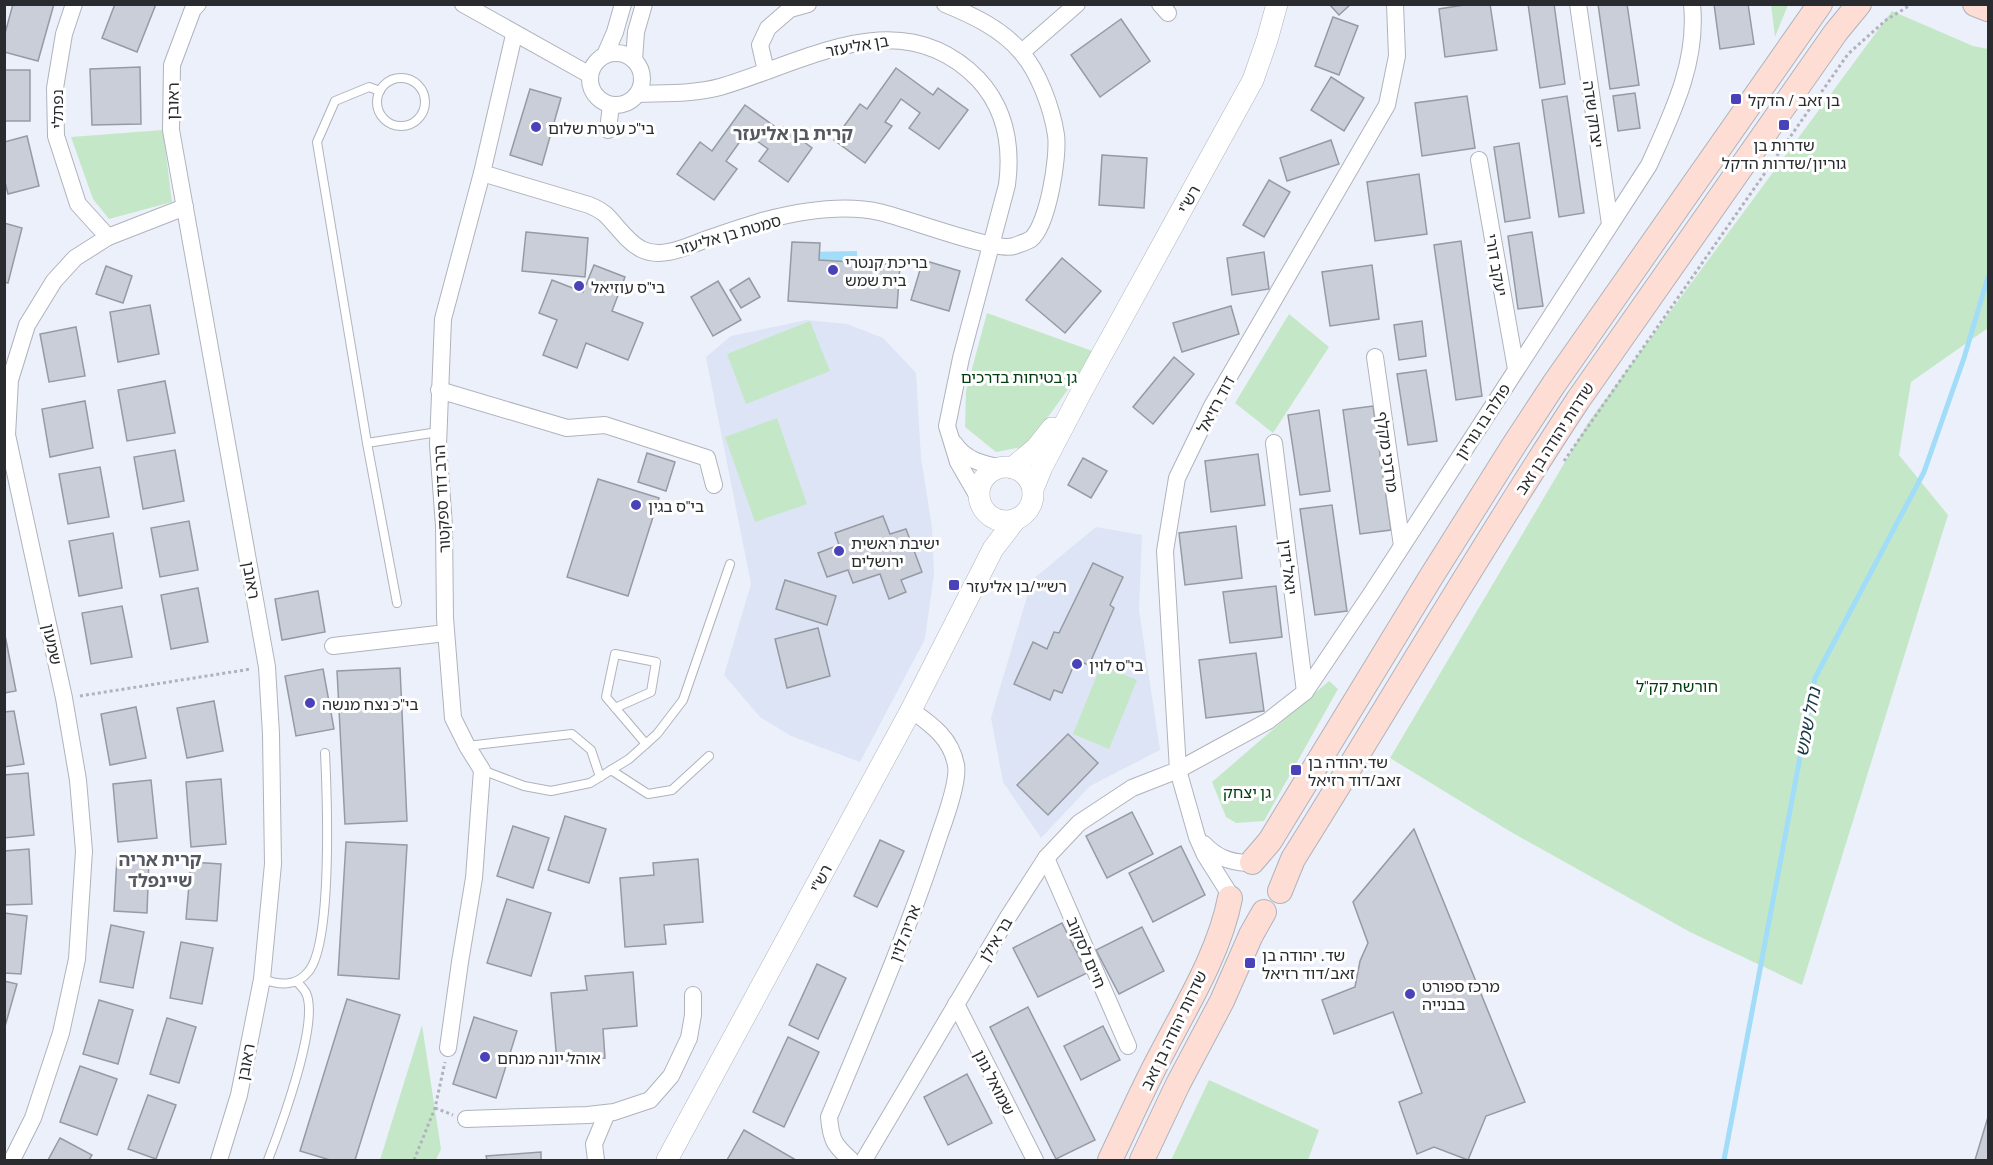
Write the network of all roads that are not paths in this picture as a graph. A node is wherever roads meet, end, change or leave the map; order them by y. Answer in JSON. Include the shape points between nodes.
{"nodes":[{"id":1,"x":74,"y":4,"type":"edge"},
{"id":2,"x":198,"y":4,"type":"edge"},
{"id":3,"x":463,"y":4,"type":"edge"},
{"id":4,"x":622,"y":4,"type":"edge"},
{"id":5,"x":644,"y":4,"type":"edge"},
{"id":6,"x":808,"y":4,"type":"edge"},
{"id":7,"x":945,"y":4,"type":"edge"},
{"id":8,"x":1077,"y":4,"type":"edge"},
{"id":9,"x":1276,"y":4,"type":"edge"},
{"id":10,"x":1395,"y":4,"type":"edge"},
{"id":11,"x":1578,"y":4,"type":"edge"},
{"id":12,"x":1692,"y":4,"type":"edge"},
{"id":13,"x":1820,"y":4,"type":"edge"},
{"id":14,"x":1859,"y":4,"type":"edge"},
{"id":15,"x":1976,"y":4,"type":"edge"},
{"id":16,"x":1989,"y":9,"type":"edge"},
{"id":17,"x":517,"y":27,"type":"junction"},
{"id":18,"x":1022,"y":52,"type":"junction"},
{"id":19,"x":605,"y":55,"type":"junction"},
{"id":20,"x":634,"y":60,"type":"junction"},
{"id":21,"x":766,"y":70,"type":"junction"},
{"id":22,"x":590,"y":75,"type":"junction"},
{"id":23,"x":380,"y":91,"type":"junction"},
{"id":24,"x":638,"y":94,"type":"junction"},
{"id":25,"x":611,"y":105,"type":"junction"},
{"id":26,"x":608,"y":130,"type":"dead end"},
{"id":27,"x":1479,"y":160,"type":"dead end"},
{"id":28,"x":482,"y":172,"type":"junction"},
{"id":29,"x":185,"y":207,"type":"junction"},
{"id":30,"x":1610,"y":224,"type":"junction"},
{"id":31,"x":108,"y":237,"type":"junction"},
{"id":32,"x":990,"y":244,"type":"junction"},
{"id":33,"x":1375,"y":357,"type":"dead end"},
{"id":34,"x":1516,"y":369,"type":"junction"},
{"id":35,"x":1084,"y":387,"type":"junction"},
{"id":36,"x":439,"y":390,"type":"junction"},
{"id":37,"x":947,"y":426,"type":"junction"},
{"id":38,"x":438,"y":432,"type":"junction"},
{"id":39,"x":367,"y":443,"type":"junction"},
{"id":40,"x":1274,"y":443,"type":"dead end"},
{"id":41,"x":1007,"y":468,"type":"junction"},
{"id":42,"x":714,"y":484,"type":"dead end"},
{"id":43,"x":1033,"y":489,"type":"junction"},
{"id":44,"x":983,"y":505,"type":"junction"},
{"id":45,"x":1016,"y":519,"type":"junction"},
{"id":46,"x":1402,"y":546,"type":"junction"},
{"id":47,"x":730,"y":564,"type":"dead end"},
{"id":48,"x":970,"y":593,"type":"junction"},
{"id":49,"x":397,"y":603,"type":"dead end"},
{"id":50,"x":446,"y":633,"type":"junction"},
{"id":51,"x":333,"y":646,"type":"dead end"},
{"id":52,"x":1305,"y":692,"type":"junction"},
{"id":53,"x":615,"y":708,"type":"junction"},
{"id":54,"x":911,"y":710,"type":"junction"},
{"id":55,"x":646,"y":744,"type":"junction"},
{"id":56,"x":466,"y":746,"type":"junction"},
{"id":57,"x":325,"y":753,"type":"dead end"},
{"id":58,"x":709,"y":756,"type":"dead end"},
{"id":59,"x":611,"y":770,"type":"junction"},
{"id":60,"x":1178,"y":770,"type":"junction"},
{"id":61,"x":482,"y":771,"type":"junction"},
{"id":62,"x":600,"y":777,"type":"junction"},
{"id":63,"x":1197,"y":837,"type":"junction"},
{"id":64,"x":1046,"y":858,"type":"junction"},
{"id":65,"x":1249,"y":862,"type":"junction"},
{"id":66,"x":1280,"y":891,"type":"junction"},
{"id":67,"x":1229,"y":896,"type":"junction"},
{"id":68,"x":1264,"y":912,"type":"junction"},
{"id":69,"x":262,"y":979,"type":"junction"},
{"id":70,"x":297,"y":982,"type":"junction"},
{"id":71,"x":693,"y":995,"type":"dead end"},
{"id":72,"x":956,"y":1004,"type":"junction"},
{"id":73,"x":1128,"y":1046,"type":"dead end"},
{"id":74,"x":448,"y":1048,"type":"road end"},
{"id":75,"x":607,"y":1113,"type":"junction"},
{"id":76,"x":466,"y":1119,"type":"dead end"},
{"id":77,"x":12,"y":1161,"type":"edge"},
{"id":78,"x":219,"y":1161,"type":"edge"},
{"id":79,"x":268,"y":1161,"type":"edge"},
{"id":80,"x":597,"y":1161,"type":"edge"},
{"id":81,"x":667,"y":1161,"type":"edge"},
{"id":82,"x":851,"y":1161,"type":"edge"},
{"id":83,"x":864,"y":1161,"type":"edge"},
{"id":84,"x":1035,"y":1161,"type":"edge"},
{"id":85,"x":1110,"y":1161,"type":"edge"},
{"id":86,"x":1142,"y":1161,"type":"edge"}],
"edges":[{"from":1,"to":31,"type":"street","name":"נפתלי","via":[[64,34],[55,88],[56,136],[78,204]]},
{"from":2,"to":29,"type":"street","name":"ראובן","via":[[172,65],[171,130]]},
{"from":3,"to":17,"type":"street"},
{"from":4,"to":19,"type":"street"},
{"from":5,"to":20,"type":"street"},
{"from":6,"to":21,"type":"street","via":[[790,9],[768,28],[760,45]]},
{"from":7,"to":18,"type":"street","via":[[992,27]]},
{"from":8,"to":18,"type":"street"},
{"from":9,"to":35,"type":"street","name":"רש\"י","via":[[1252,80]]},
{"from":10,"to":60,"type":"street","name":"דוד רזיאל","via":[[1397,56],[1387,105],[1212,406],[1177,478],[1165,551]]},
{"from":11,"to":30,"type":"street","name":"יצחק שדה"},
{"from":12,"to":30,"type":"street","name":"פולה בו גוריון","via":[[1689,62],[1674,110],[1649,165]]},
{"from":13,"to":65,"type":"main road","name":"שדרות יהודה בן זאב","via":[[1548,392],[1270,841]]},
{"from":14,"to":66,"type":"main road","name":"שדרות יהודה בן זאב","via":[[1538,460],[1293,859]]},
{"from":15,"to":16,"type":"main road"},
{"from":17,"to":22,"type":"street"},
{"from":17,"to":28,"type":"street","name":"הרב דוד ספקטור"},
{"from":18,"to":32,"type":"street","via":[[1048,101],[1056,136],[1051,191],[1032,239],[1011,248]]},
{"from":19,"to":20,"type":"street","via":[[620,53]]},
{"from":19,"to":22,"type":"street","via":[[592,67]]},
{"from":20,"to":24,"type":"street","via":[[642,79]]},
{"from":21,"to":24,"type":"street","name":"בן אליעזר","via":[[718,87]]},
{"from":21,"to":32,"type":"street","name":"בן אליעזר","via":[[808,54],[870,39],[894,38],[940,49],[964,64],[988,91],[1007,133],[1006,185]]},
{"from":22,"to":25,"type":"street","via":[[592,91],[603,103]]},
{"from":23,"to":23,"type":"lane","via":[[377,104],[386,121],[405,126],[421,116],[424,96],[414,82],[389,81]]},
{"from":23,"to":39,"type":"lane","via":[[369,87],[335,101],[317,142]]},
{"from":24,"to":25,"type":"street","via":[[626,103]]},
{"from":25,"to":26,"type":"street"},
{"from":27,"to":34,"type":"street","name":"יעקב דורי"},
{"from":28,"to":32,"type":"street","name":"סמטת בן אליעזר","via":[[589,205],[603,212],[641,249],[659,253],[685,249],[768,220],[834,209],[878,211]]},
{"from":28,"to":36,"type":"street","name":"הרב דוד ספקטור","via":[[443,319]]},
{"from":29,"to":31,"type":"street","name":"שמעון"},
{"from":29,"to":69,"type":"street","name":"ראובן","via":[[267,667],[273,864]]},
{"from":30,"to":34,"type":"street","name":"פולה בו גוריון"},
{"from":31,"to":77,"type":"street","name":"שמעון","via":[[75,258],[54,281],[27,325],[10,380],[7,435],[64,698],[78,780],[84,852],[77,958],[62,1034],[33,1118]]},
{"from":32,"to":37,"type":"street","name":"בן אליעזר"},
{"from":33,"to":46,"type":"street","name":"מרדכי מקלף"},
{"from":34,"to":46,"type":"street","name":"פולה בו גוריון"},
{"from":35,"to":41,"type":"street","name":"רש\"י","via":[[1036,448]]},
{"from":35,"to":43,"type":"street","name":"רש\"י"},
{"from":36,"to":38,"type":"street","name":"הרב דוד ספקטור"},
{"from":36,"to":42,"type":"street","via":[[567,428],[605,425],[707,458]]},
{"from":37,"to":41,"type":"street","via":[[958,449],[972,460]]},
{"from":37,"to":44,"type":"street","name":"בן אליעזר","via":[[958,462]]},
{"from":38,"to":39,"type":"lane"},
{"from":38,"to":50,"type":"street","name":"הרב דוד ספקטור"},
{"from":39,"to":49,"type":"lane"},
{"from":40,"to":52,"type":"street","name":"יגאל ידין"},
{"from":41,"to":43,"type":"street","via":[[1026,476]]},
{"from":41,"to":44,"type":"street","via":[[987,475],[982,483]]},
{"from":43,"to":45,"type":"street","via":[[1031,504]]},
{"from":44,"to":45,"type":"street","via":[[999,520]]},
{"from":44,"to":48,"type":"street","name":"רש\"י","via":[[983,537]]},
{"from":45,"to":48,"type":"street","name":"רש\"י","via":[[993,549]]},
{"from":46,"to":52,"type":"street","name":"פולה בו גוריון"},
{"from":47,"to":55,"type":"lane","via":[[682,700]]},
{"from":48,"to":54,"type":"street","name":"רש\"י"},
{"from":50,"to":51,"type":"street"},
{"from":50,"to":56,"type":"street","name":"הרב דוד ספקטור","via":[[453,718]]},
{"from":52,"to":60,"type":"street","name":"פולה בו גוריון","via":[[1268,721]]},
{"from":53,"to":53,"type":"lane","via":[[606,697],[615,654],[656,662],[651,692]]},
{"from":53,"to":55,"type":"lane"},
{"from":54,"to":81,"type":"street","name":"רש\"י"},
{"from":54,"to":82,"type":"street","name":"אריה לוין","via":[[950,744],[957,767],[950,803],[900,947],[829,1118],[831,1137]]},
{"from":55,"to":59,"type":"lane"},
{"from":56,"to":61,"type":"street","name":"הרב דוד ספקטור"},
{"from":56,"to":62,"type":"lane","via":[[572,734],[591,750]]},
{"from":57,"to":70,"type":"lane","via":[[327,861],[320,940],[314,965]]},
{"from":58,"to":59,"type":"lane","via":[[672,790],[648,794]]},
{"from":59,"to":62,"type":"lane"},
{"from":60,"to":63,"type":"street","name":"דוד רזיאל"},
{"from":60,"to":64,"type":"street","name":"בר אילן","via":[[1132,788],[1079,824]]},
{"from":61,"to":62,"type":"lane","via":[[551,791],[590,783]]},
{"from":61,"to":74,"type":"street","via":[[474,878]]},
{"from":63,"to":65,"type":"street","via":[[1227,861]]},
{"from":63,"to":67,"type":"street","name":"דוד רזיאל"},
{"from":64,"to":72,"type":"street","name":"בר אילן"},
{"from":64,"to":73,"type":"street","name":"חיים לסקוב"},
{"from":65,"to":66,"type":"main road","via":[[1259,862],[1273,870]]},
{"from":65,"to":67,"type":"main road","via":[[1234,871]]},
{"from":66,"to":68,"type":"main road","via":[[1275,903]]},
{"from":67,"to":68,"type":"main road","via":[[1248,914]]},
{"from":67,"to":85,"type":"main road","name":"שדרות יהודה בן זאב","via":[[1227,915],[1196,987]]},
{"from":68,"to":86,"type":"main road","name":"שדרות יהודה בן זאב"},
{"from":69,"to":70,"type":"lane","via":[[273,983]]},
{"from":69,"to":78,"type":"street","name":"ראובן","via":[[239,1095]]},
{"from":70,"to":79,"type":"lane","via":[[306,993],[308,1025],[300,1066]]},
{"from":71,"to":75,"type":"street","via":[[689,1038],[671,1076],[650,1100]]},
{"from":72,"to":83,"type":"street","name":"בר אילן"},
{"from":72,"to":84,"type":"street","name":"שמואל גונן"},
{"from":75,"to":76,"type":"street"},
{"from":75,"to":80,"type":"street","via":[[594,1144]]}]}
